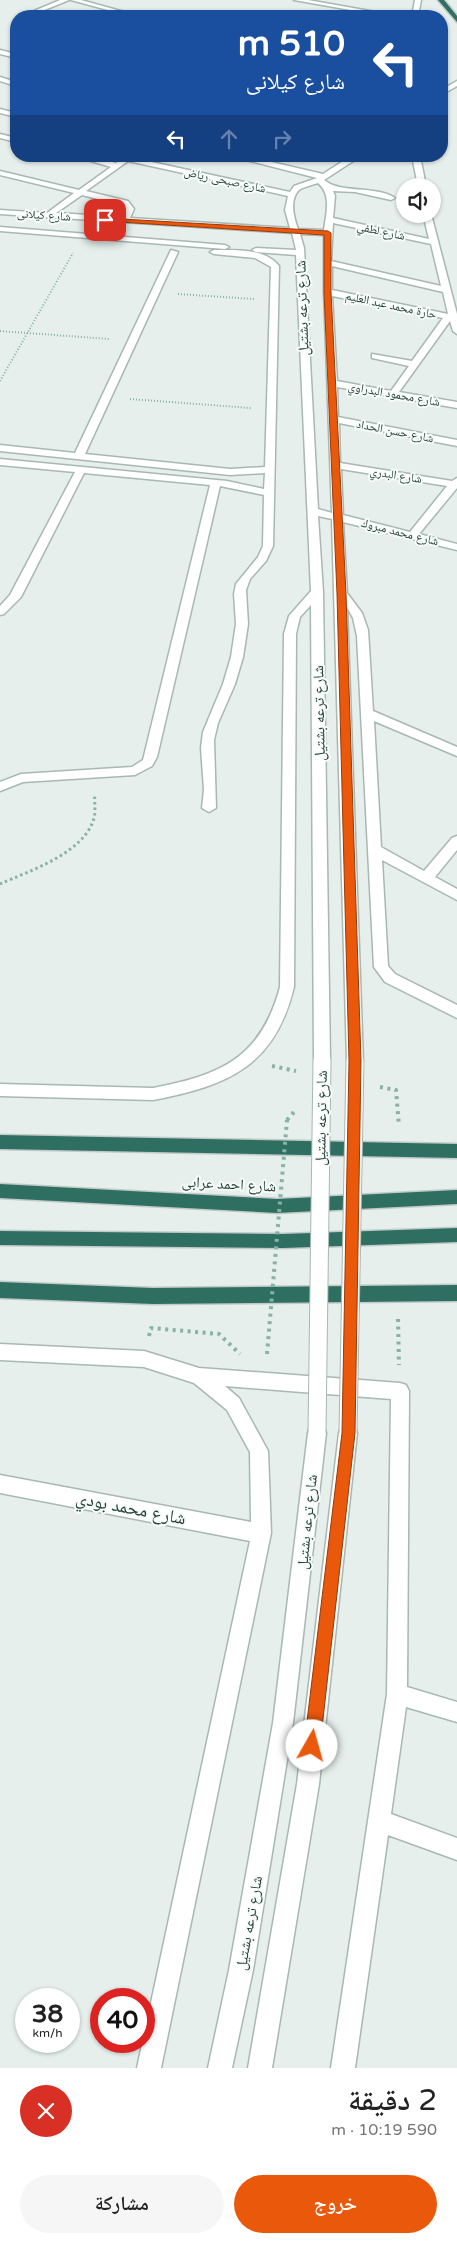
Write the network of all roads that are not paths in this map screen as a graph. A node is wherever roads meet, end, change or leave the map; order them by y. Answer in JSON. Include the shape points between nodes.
{"nodes":[{"id":1,"x":66,"y":0,"type":"edge"},
{"id":2,"x":74,"y":0,"type":"edge"},
{"id":3,"x":297,"y":0,"type":"edge"},
{"id":4,"x":441,"y":0,"type":"edge"},
{"id":5,"x":40,"y":10,"type":"edge"},
{"id":6,"x":113,"y":10,"type":"edge"},
{"id":7,"x":358,"y":10,"type":"edge"},
{"id":8,"x":457,"y":20,"type":"edge"},
{"id":9,"x":101,"y":162,"type":"edge"},
{"id":10,"x":123,"y":162,"type":"edge"},
{"id":11,"x":151,"y":162,"type":"edge"},
{"id":12,"x":256,"y":162,"type":"edge"},
{"id":13,"x":349,"y":162,"type":"edge"},
{"id":14,"x":417,"y":162,"type":"edge"},
{"id":15,"x":117,"y":166,"type":"junction"},
{"id":16,"x":0,"y":173,"type":"edge"},
{"id":17,"x":420,"y":178,"type":"edge"},
{"id":18,"x":324,"y":181,"type":"junction"},
{"id":19,"x":79,"y":193,"type":"junction"},
{"id":20,"x":292,"y":195,"type":"junction"},
{"id":21,"x":391,"y":198,"type":"dead end"},
{"id":22,"x":0,"y":212,"type":"edge"},
{"id":23,"x":47,"y":216,"type":"junction"},
{"id":24,"x":329,"y":220,"type":"junction"},
{"id":25,"x":124,"y":221,"type":"junction"},
{"id":26,"x":429,"y":223,"type":"edge"},
{"id":27,"x":0,"y":229,"type":"edge"},
{"id":28,"x":295,"y":231,"type":"junction"},
{"id":29,"x":328,"y":233,"type":"junction"},
{"id":30,"x":433,"y":242,"type":"junction"},
{"id":31,"x":174,"y":252,"type":"dead end"},
{"id":32,"x":214,"y":252,"type":"dead end"},
{"id":33,"x":300,"y":253,"type":"junction"},
{"id":34,"x":327,"y":262,"type":"junction"},
{"id":35,"x":446,"y":290,"type":"junction"},
{"id":36,"x":328,"y":292,"type":"junction"},
{"id":37,"x":451,"y":317,"type":"junction"},
{"id":38,"x":457,"y":331,"type":"edge"},
{"id":39,"x":375,"y":356,"type":"dead end"},
{"id":40,"x":414,"y":364,"type":"junction"},
{"id":41,"x":332,"y":383,"type":"junction"},
{"id":42,"x":394,"y":393,"type":"junction"},
{"id":43,"x":457,"y":405,"type":"edge"},
{"id":44,"x":333,"y":419,"type":"junction"},
{"id":45,"x":457,"y":443,"type":"edge"},
{"id":46,"x":0,"y":448,"type":"edge"},
{"id":47,"x":79,"y":456,"type":"junction"},
{"id":48,"x":0,"y":462,"type":"edge"},
{"id":49,"x":335,"y":465,"type":"junction"},
{"id":50,"x":81,"y":470,"type":"junction"},
{"id":51,"x":270,"y":470,"type":"junction"},
{"id":52,"x":216,"y":483,"type":"junction"},
{"id":53,"x":456,"y":483,"type":"edge"},
{"id":54,"x":269,"y":493,"type":"junction"},
{"id":55,"x":313,"y":511,"type":"junction"},
{"id":56,"x":338,"y":517,"type":"junction"},
{"id":57,"x":413,"y":535,"type":"junction"},
{"id":58,"x":457,"y":547,"type":"edge"},
{"id":59,"x":317,"y":592,"type":"junction"},
{"id":60,"x":341,"y":594,"type":"junction"},
{"id":61,"x":0,"y":612,"type":"edge"},
{"id":62,"x":368,"y":713,"type":"junction"},
{"id":63,"x":457,"y":752,"type":"edge"},
{"id":64,"x":0,"y":786,"type":"edge"},
{"id":65,"x":209,"y":808,"type":"dead end"},
{"id":66,"x":457,"y":841,"type":"edge"},
{"id":67,"x":375,"y":850,"type":"junction"},
{"id":68,"x":427,"y":877,"type":"junction"},
{"id":69,"x":457,"y":895,"type":"edge"},
{"id":70,"x":457,"y":1012,"type":"edge"},
{"id":71,"x":0,"y":1090,"type":"edge"},
{"id":72,"x":0,"y":1142,"type":"edge"},
{"id":73,"x":457,"y":1151,"type":"edge"},
{"id":74,"x":0,"y":1192,"type":"edge"},
{"id":75,"x":457,"y":1197,"type":"edge"},
{"id":76,"x":457,"y":1235,"type":"edge"},
{"id":77,"x":0,"y":1238,"type":"edge"},
{"id":78,"x":0,"y":1290,"type":"edge"},
{"id":79,"x":457,"y":1293,"type":"edge"},
{"id":80,"x":0,"y":1352,"type":"edge"},
{"id":81,"x":199,"y":1376,"type":"junction"},
{"id":82,"x":0,"y":1484,"type":"edge"},
{"id":83,"x":261,"y":1532,"type":"junction"},
{"id":84,"x":397,"y":1694,"type":"junction"},
{"id":85,"x":457,"y":1712,"type":"edge"},
{"id":86,"x":380,"y":1821,"type":"junction"},
{"id":87,"x":457,"y":1849,"type":"edge"},
{"id":88,"x":149,"y":2068,"type":"edge"},
{"id":89,"x":220,"y":2068,"type":"edge"},
{"id":90,"x":260,"y":2068,"type":"edge"},
{"id":91,"x":343,"y":2068,"type":"edge"}],
"edges":[{"from":1,"to":5,"type":"street"},
{"from":2,"to":6,"type":"street"},
{"from":3,"to":7,"type":"street"},
{"from":4,"to":8,"type":"highway"},
{"from":9,"to":15,"type":"street"},
{"from":10,"to":15,"type":"street"},
{"from":11,"to":20,"type":"street","name":"شارع صبحى رياض"},
{"from":12,"to":18,"type":"street"},
{"from":13,"to":18,"type":"street"},
{"from":14,"to":17,"type":"street"},
{"from":15,"to":19,"type":"street"},
{"from":16,"to":19,"type":"street"},
{"from":18,"to":20,"type":"street","via":[[301,185]]},
{"from":18,"to":21,"type":"street"},
{"from":18,"to":24,"type":"street","name":"شارع ترعه بشتيل","via":[[331,196]]},
{"from":19,"to":23,"type":"street"},
{"from":19,"to":25,"type":"street","via":[[128,205],[130,209]]},
{"from":20,"to":28,"type":"street","name":"شارع ترعه بشتيل","via":[[289,212]]},
{"from":22,"to":23,"type":"street","name":"شارع كيلانى"},
{"from":23,"to":25,"type":"street","name":"شارع كيلانى"},
{"from":24,"to":29,"type":"street","name":"شارع ترعه بشتيل"},
{"from":24,"to":30,"type":"street","name":"شارع لطفي"},
{"from":25,"to":28,"type":"street","name":"شارع كيلانى"},
{"from":26,"to":30,"type":"street"},
{"from":27,"to":33,"type":"street"},
{"from":28,"to":29,"type":"street","name":"شارع كيلانى"},
{"from":28,"to":33,"type":"street","name":"شارع ترعه بشتيل"},
{"from":29,"to":34,"type":"street","name":"شارع ترعه بشتيل"},
{"from":30,"to":35,"type":"street","via":[[447,278]]},
{"from":31,"to":47,"type":"street"},
{"from":32,"to":51,"type":"street","via":[[257,256],[275,266]]},
{"from":33,"to":55,"type":"street","name":"شارع ترعه بشتيل"},
{"from":34,"to":35,"type":"street"},
{"from":34,"to":36,"type":"street","name":"شارع ترعه بشتيل"},
{"from":35,"to":37,"type":"street"},
{"from":36,"to":37,"type":"street","name":"حارة محمد عبد العليم"},
{"from":36,"to":41,"type":"street","name":"شارع ترعه بشتيل"},
{"from":37,"to":38,"type":"street"},
{"from":37,"to":40,"type":"street"},
{"from":39,"to":40,"type":"street"},
{"from":40,"to":42,"type":"street"},
{"from":41,"to":42,"type":"street","name":"شارع محمود البدراوي"},
{"from":41,"to":44,"type":"street","name":"شارع ترعه بشتيل"},
{"from":42,"to":43,"type":"street","name":"شارع محمود البدراوي"},
{"from":44,"to":45,"type":"street","name":"شارع حسن الحداد"},
{"from":44,"to":49,"type":"street","name":"شارع ترعه بشتيل"},
{"from":46,"to":47,"type":"street"},
{"from":47,"to":51,"type":"street","via":[[230,472]]},
{"from":48,"to":50,"type":"street"},
{"from":49,"to":53,"type":"street","name":"شارع البدري"},
{"from":49,"to":56,"type":"street","name":"شارع ترعه بشتيل"},
{"from":50,"to":52,"type":"street"},
{"from":50,"to":61,"type":"street","via":[[15,597]]},
{"from":51,"to":54,"type":"street"},
{"from":52,"to":54,"type":"street"},
{"from":52,"to":64,"type":"street","via":[[148,763],[135,771],[21,778]]},
{"from":53,"to":57,"type":"street"},
{"from":54,"to":65,"type":"street","via":[[267,552],[241,584],[242,626],[238,650],[232,676],[210,728],[207,756],[211,782]]},
{"from":55,"to":56,"type":"street","name":"شارع محمد مبروك"},
{"from":55,"to":59,"type":"street","name":"شارع ترعه بشتيل"},
{"from":56,"to":57,"type":"street","name":"شارع محمد مبروك"},
{"from":56,"to":60,"type":"street","name":"شارع ترعه بشتيل"},
{"from":57,"to":58,"type":"street","name":"شارع محمد مبروك"},
{"from":59,"to":71,"type":"street","via":[[296,616],[290,634],[287,987],[284,1007],[276,1026],[263,1045],[245,1061],[203,1084],[179,1090],[153,1094]]},
{"from":59,"to":89,"type":"street","name":"شارع ترعه بشتيل","bridge":true,"via":[[322,1060],[316,1433],[283,1723],[241,1970]]},
{"from":60,"to":62,"type":"street","via":[[356,610],[362,627]]},
{"from":60,"to":90,"type":"street","name":"شارع ترعه بشتيل","bridge":true,"via":[[355,1061],[348,1433],[308,1784]]},
{"from":62,"to":63,"type":"street"},
{"from":62,"to":67,"type":"street"},
{"from":66,"to":68,"type":"street"},
{"from":67,"to":68,"type":"street"},
{"from":67,"to":70,"type":"street","via":[[381,967],[390,978]]},
{"from":68,"to":69,"type":"street"},
{"from":72,"to":73,"type":"highway"},
{"from":74,"to":75,"type":"highway","name":"شارع احمد عرابى","via":[[278,1206]]},
{"from":76,"to":77,"type":"highway","via":[[283,1241]]},
{"from":78,"to":79,"type":"highway","via":[[152,1296]]},
{"from":80,"to":81,"type":"street","via":[[144,1359]]},
{"from":81,"to":83,"type":"street","via":[[233,1404],[259,1451]]},
{"from":81,"to":84,"type":"street","via":[[400,1391]]},
{"from":82,"to":83,"type":"street","name":"شارع محمد بودي"},
{"from":83,"to":88,"type":"street"},
{"from":84,"to":85,"type":"street"},
{"from":84,"to":86,"type":"street"},
{"from":86,"to":87,"type":"street"},
{"from":86,"to":91,"type":"street"}]}
